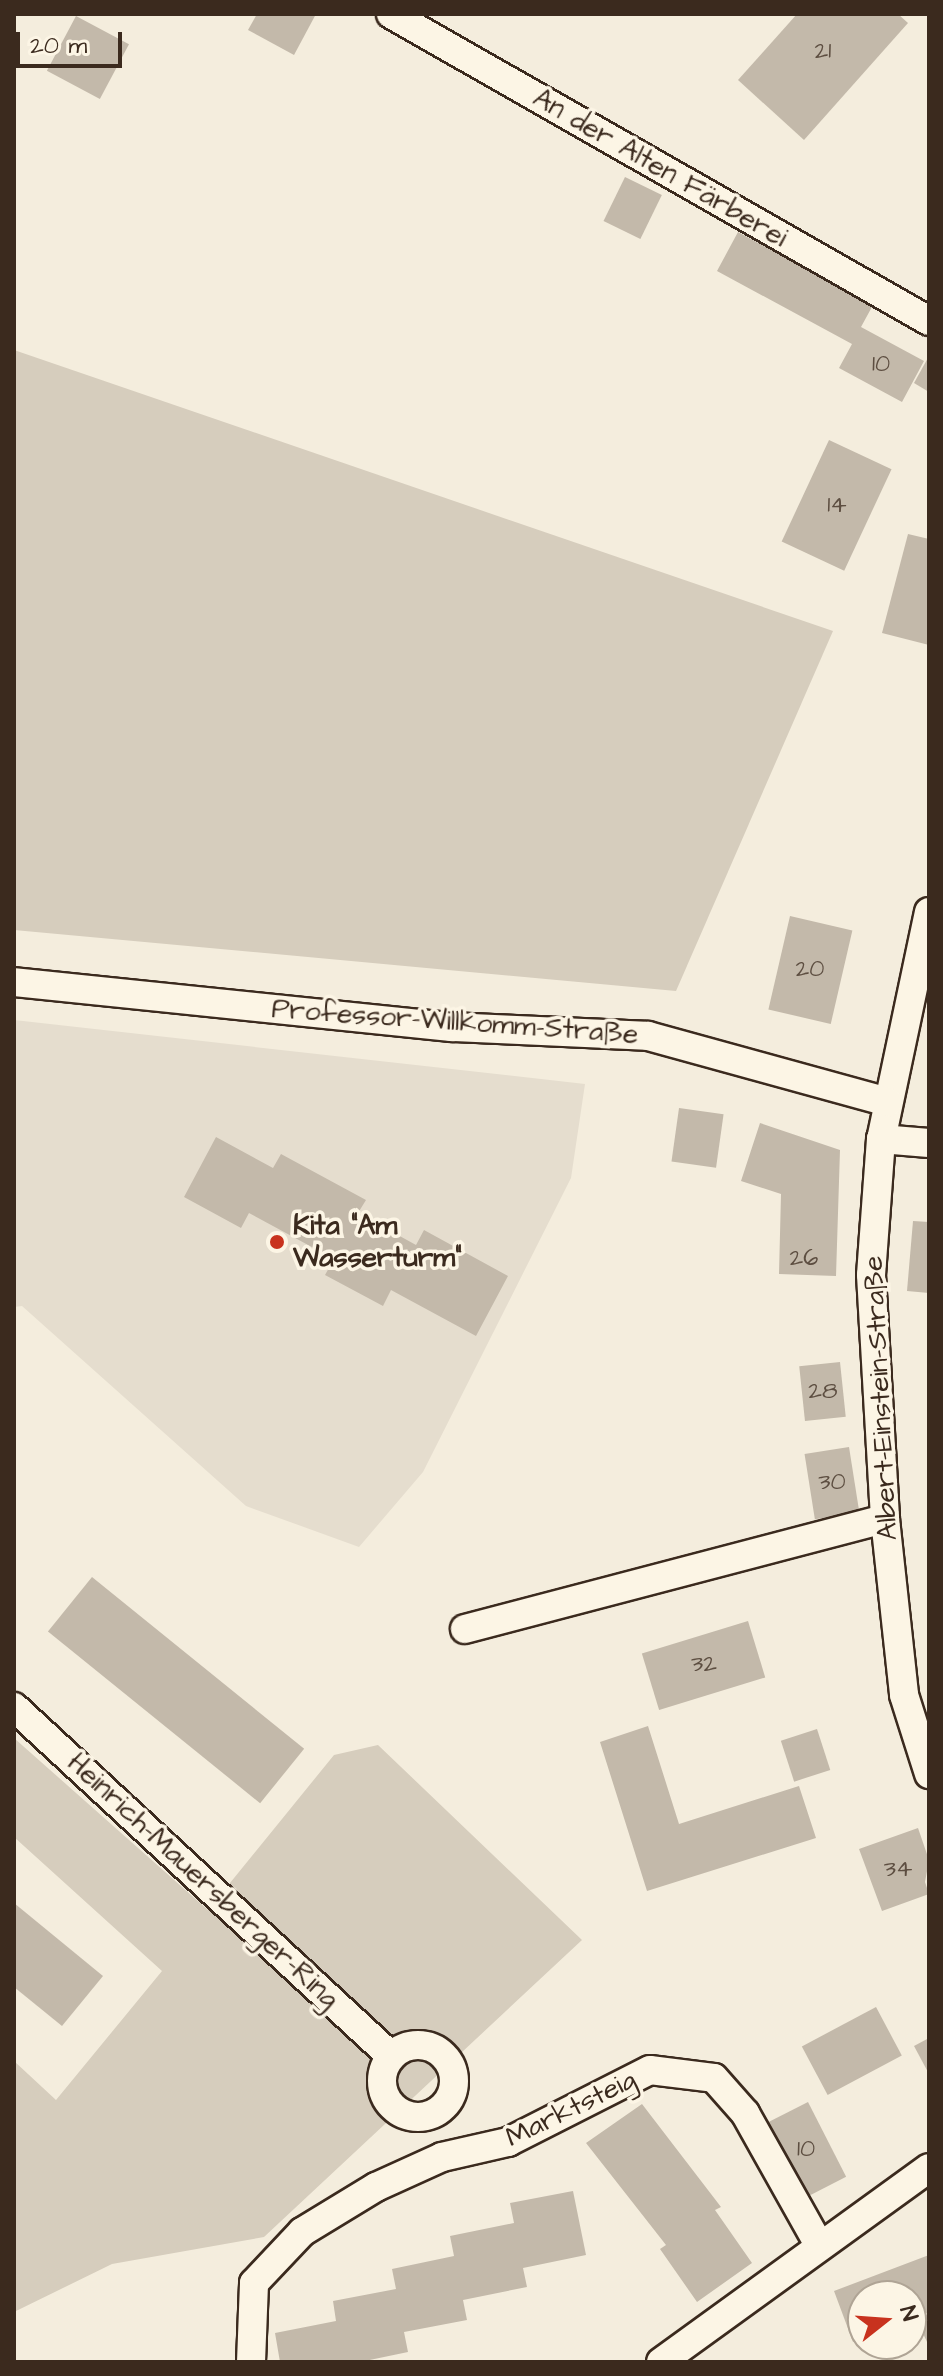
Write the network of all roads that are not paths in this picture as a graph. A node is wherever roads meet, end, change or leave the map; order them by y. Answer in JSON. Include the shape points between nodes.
{"nodes":[{"id":1,"x":391,"y":14,"type":"edge"},
{"id":2,"x":929,"y":321,"type":"edge"},
{"id":3,"x":929,"y":912,"type":"edge"},
{"id":4,"x":14,"y":982,"type":"edge"},
{"id":5,"x":888,"y":1102,"type":"junction"},
{"id":6,"x":881,"y":1139,"type":"junction"},
{"id":7,"x":929,"y":1143,"type":"edge"},
{"id":8,"x":885,"y":1519,"type":"junction"},
{"id":9,"x":465,"y":1629,"type":"dead end"},
{"id":10,"x":917,"y":1692,"type":"edge"},
{"id":11,"x":14,"y":1707,"type":"edge"},
{"id":12,"x":929,"y":1774,"type":"edge"},
{"id":13,"x":391,"y":2056,"type":"dead end"},
{"id":14,"x":929,"y":2168,"type":"edge"},
{"id":15,"x":819,"y":2245,"type":"junction"},
{"id":16,"x":251,"y":2362,"type":"edge"},
{"id":17,"x":661,"y":2362,"type":"edge"}],
"edges":[{"from":1,"to":2,"type":"street","name":"An der Alten Färberei"},
{"from":3,"to":5,"type":"street","name":"Albert-Einstein-Straße"},
{"from":4,"to":5,"type":"street","name":"Professor-Willkomm-Straße","via":[[452,1027],[648,1036]]},
{"from":5,"to":6,"type":"street","name":"Albert-Einstein-Straße"},
{"from":6,"to":7,"type":"street"},
{"from":6,"to":8,"type":"street","name":"Albert-Einstein-Straße","via":[[871,1275]]},
{"from":8,"to":9,"type":"street"},
{"from":8,"to":10,"type":"street","name":"Albert-Einstein-Straße"},
{"from":10,"to":12,"type":"street","name":"Albert-Einstein-Straße"},
{"from":11,"to":13,"type":"street","name":"Heinrich-Mauersberger-Ring"},
{"from":14,"to":15,"type":"street"},
{"from":15,"to":16,"type":"street","name":"Marktsteig","via":[[745,2113],[714,2078],[650,2070],[508,2142],[442,2157],[376,2187],[302,2232],[254,2283]]},
{"from":15,"to":17,"type":"street"}]}
